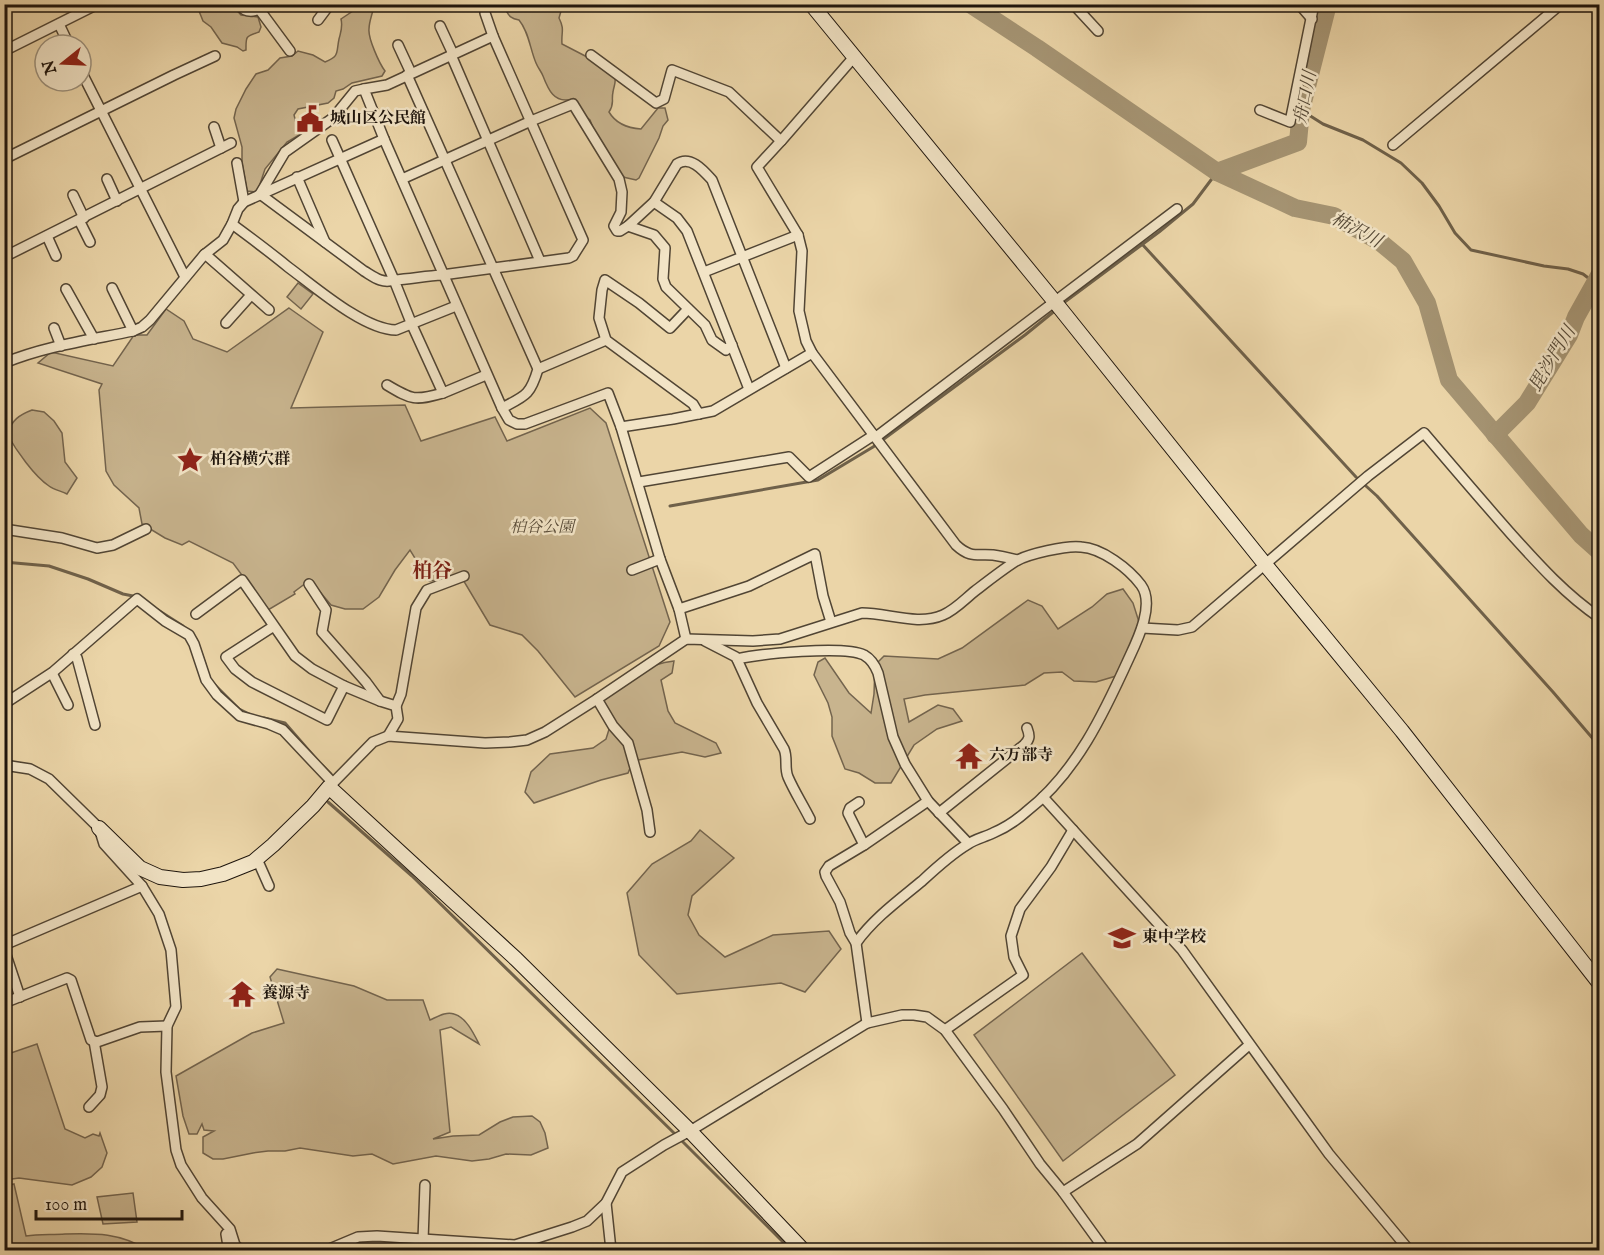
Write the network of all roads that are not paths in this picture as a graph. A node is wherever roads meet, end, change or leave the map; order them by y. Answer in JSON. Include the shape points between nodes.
{"nodes":[{"id":1,"x":98,"y":4,"type":"edge"},
{"id":2,"x":238,"y":4,"type":"edge"},
{"id":3,"x":330,"y":4,"type":"edge"},
{"id":4,"x":811,"y":4,"type":"edge"},
{"id":5,"x":1073,"y":4,"type":"edge"},
{"id":6,"x":1299,"y":4,"type":"edge"},
{"id":7,"x":1314,"y":4,"type":"edge"},
{"id":8,"x":1562,"y":4,"type":"edge"},
{"id":9,"x":263,"y":7,"type":"edge"},
{"id":10,"x":485,"y":13,"type":"dead end"},
{"id":11,"x":1312,"y":19,"type":"junction"},
{"id":12,"x":318,"y":20,"type":"dead end"},
{"id":13,"x":59,"y":24,"type":"junction"},
{"id":14,"x":440,"y":26,"type":"dead end"},
{"id":15,"x":1098,"y":32,"type":"dead end"},
{"id":16,"x":63,"y":33,"type":"edge"},
{"id":17,"x":494,"y":36,"type":"junction"},
{"id":18,"x":398,"y":45,"type":"dead end"},
{"id":19,"x":4,"y":51,"type":"edge"},
{"id":20,"x":290,"y":51,"type":"dead end"},
{"id":21,"x":452,"y":54,"type":"junction"},
{"id":22,"x":591,"y":55,"type":"dead end"},
{"id":23,"x":215,"y":56,"type":"dead end"},
{"id":24,"x":854,"y":57,"type":"junction"},
{"id":25,"x":409,"y":74,"type":"junction"},
{"id":26,"x":364,"y":89,"type":"junction"},
{"id":27,"x":91,"y":93,"type":"edge"},
{"id":28,"x":1260,"y":110,"type":"dead end"},
{"id":29,"x":100,"y":111,"type":"junction"},
{"id":30,"x":531,"y":121,"type":"junction"},
{"id":31,"x":214,"y":127,"type":"dead end"},
{"id":32,"x":384,"y":139,"type":"junction"},
{"id":33,"x":332,"y":140,"type":"dead end"},
{"id":34,"x":781,"y":141,"type":"junction"},
{"id":35,"x":488,"y":142,"type":"junction"},
{"id":36,"x":231,"y":143,"type":"dead end"},
{"id":37,"x":1393,"y":145,"type":"dead end"},
{"id":38,"x":221,"y":148,"type":"junction"},
{"id":39,"x":340,"y":158,"type":"junction"},
{"id":40,"x":4,"y":159,"type":"edge"},
{"id":41,"x":444,"y":160,"type":"junction"},
{"id":42,"x":237,"y":163,"type":"dead end"},
{"id":43,"x":297,"y":177,"type":"junction"},
{"id":44,"x":107,"y":179,"type":"dead end"},
{"id":45,"x":402,"y":179,"type":"junction"},
{"id":46,"x":141,"y":190,"type":"junction"},
{"id":47,"x":260,"y":194,"type":"junction"},
{"id":48,"x":73,"y":195,"type":"dead end"},
{"id":49,"x":117,"y":201,"type":"junction"},
{"id":50,"x":244,"y":202,"type":"junction"},
{"id":51,"x":654,"y":202,"type":"junction"},
{"id":52,"x":1177,"y":209,"type":"dead end"},
{"id":53,"x":81,"y":219,"type":"junction"},
{"id":54,"x":232,"y":224,"type":"junction"},
{"id":55,"x":628,"y":226,"type":"junction"},
{"id":56,"x":798,"y":235,"type":"junction"},
{"id":57,"x":47,"y":236,"type":"junction"},
{"id":58,"x":90,"y":242,"type":"dead end"},
{"id":59,"x":326,"y":244,"type":"junction"},
{"id":60,"x":205,"y":254,"type":"junction"},
{"id":61,"x":56,"y":256,"type":"dead end"},
{"id":62,"x":4,"y":257,"type":"edge"},
{"id":63,"x":742,"y":258,"type":"junction"},
{"id":64,"x":540,"y":261,"type":"junction"},
{"id":65,"x":493,"y":267,"type":"junction"},
{"id":66,"x":704,"y":272,"type":"junction"},
{"id":67,"x":442,"y":275,"type":"junction"},
{"id":68,"x":185,"y":277,"type":"junction"},
{"id":69,"x":394,"y":280,"type":"junction"},
{"id":70,"x":112,"y":288,"type":"dead end"},
{"id":71,"x":66,"y":289,"type":"dead end"},
{"id":72,"x":251,"y":295,"type":"junction"},
{"id":73,"x":1054,"y":302,"type":"junction"},
{"id":74,"x":456,"y":306,"type":"junction"},
{"id":75,"x":688,"y":309,"type":"junction"},
{"id":76,"x":269,"y":310,"type":"dead end"},
{"id":77,"x":226,"y":323,"type":"dead end"},
{"id":78,"x":412,"y":325,"type":"junction"},
{"id":79,"x":54,"y":328,"type":"dead end"},
{"id":80,"x":133,"y":331,"type":"junction"},
{"id":81,"x":94,"y":339,"type":"junction"},
{"id":82,"x":606,"y":340,"type":"junction"},
{"id":83,"x":732,"y":345,"type":"junction"},
{"id":84,"x":61,"y":346,"type":"junction"},
{"id":85,"x":812,"y":353,"type":"junction"},
{"id":86,"x":4,"y":363,"type":"edge"},
{"id":87,"x":786,"y":368,"type":"junction"},
{"id":88,"x":538,"y":369,"type":"junction"},
{"id":89,"x":486,"y":375,"type":"junction"},
{"id":90,"x":387,"y":385,"type":"dead end"},
{"id":91,"x":749,"y":389,"type":"junction"},
{"id":92,"x":443,"y":393,"type":"junction"},
{"id":93,"x":502,"y":408,"type":"junction"},
{"id":94,"x":699,"y":414,"type":"junction"},
{"id":95,"x":621,"y":427,"type":"junction"},
{"id":96,"x":875,"y":436,"type":"junction"},
{"id":97,"x":639,"y":482,"type":"junction"},
{"id":98,"x":4,"y":529,"type":"edge"},
{"id":99,"x":146,"y":529,"type":"dead end"},
{"id":100,"x":660,"y":559,"type":"junction"},
{"id":101,"x":1017,"y":560,"type":"junction"},
{"id":102,"x":1264,"y":563,"type":"junction"},
{"id":103,"x":632,"y":570,"type":"dead end"},
{"id":104,"x":464,"y":576,"type":"dead end"},
{"id":105,"x":309,"y":585,"type":"dead end"},
{"id":106,"x":679,"y":609,"type":"junction"},
{"id":107,"x":196,"y":614,"type":"dead end"},
{"id":108,"x":1599,"y":618,"type":"edge"},
{"id":109,"x":831,"y":622,"type":"junction"},
{"id":110,"x":274,"y":626,"type":"junction"},
{"id":111,"x":1142,"y":628,"type":"junction"},
{"id":112,"x":687,"y":639,"type":"junction"},
{"id":113,"x":703,"y":640,"type":"junction"},
{"id":114,"x":73,"y":654,"type":"junction"},
{"id":115,"x":737,"y":659,"type":"junction"},
{"id":116,"x":52,"y":673,"type":"junction"},
{"id":117,"x":344,"y":686,"type":"junction"},
{"id":118,"x":597,"y":699,"type":"junction"},
{"id":119,"x":380,"y":701,"type":"junction"},
{"id":120,"x":4,"y":704,"type":"edge"},
{"id":121,"x":68,"y":705,"type":"dead end"},
{"id":122,"x":396,"y":706,"type":"junction"},
{"id":123,"x":95,"y":725,"type":"dead end"},
{"id":124,"x":1027,"y":728,"type":"dead end"},
{"id":125,"x":388,"y":736,"type":"junction"},
{"id":126,"x":4,"y":765,"type":"edge"},
{"id":127,"x":331,"y":785,"type":"junction"},
{"id":128,"x":1043,"y":797,"type":"junction"},
{"id":129,"x":928,"y":801,"type":"junction"},
{"id":130,"x":860,"y":802,"type":"dead end"},
{"id":131,"x":939,"y":813,"type":"junction"},
{"id":132,"x":810,"y":819,"type":"dead end"},
{"id":133,"x":99,"y":828,"type":"junction"},
{"id":134,"x":1073,"y":830,"type":"junction"},
{"id":135,"x":650,"y":832,"type":"dead end"},
{"id":136,"x":968,"y":843,"type":"junction"},
{"id":137,"x":864,"y":845,"type":"junction"},
{"id":138,"x":257,"y":858,"type":"junction"},
{"id":139,"x":142,"y":886,"type":"junction"},
{"id":140,"x":269,"y":886,"type":"dead end"},
{"id":141,"x":856,"y":943,"type":"junction"},
{"id":142,"x":4,"y":947,"type":"edge"},
{"id":143,"x":1599,"y":984,"type":"edge"},
{"id":144,"x":20,"y":997,"type":"junction"},
{"id":145,"x":4,"y":1003,"type":"edge"},
{"id":146,"x":867,"y":1023,"type":"junction"},
{"id":147,"x":167,"y":1026,"type":"junction"},
{"id":148,"x":945,"y":1030,"type":"junction"},
{"id":149,"x":94,"y":1041,"type":"junction"},
{"id":150,"x":1249,"y":1045,"type":"junction"},
{"id":151,"x":89,"y":1107,"type":"dead end"},
{"id":152,"x":686,"y":1133,"type":"junction"},
{"id":153,"x":425,"y":1185,"type":"dead end"},
{"id":154,"x":1063,"y":1192,"type":"junction"},
{"id":155,"x":606,"y":1203,"type":"junction"},
{"id":156,"x":226,"y":1226,"type":"junction"},
{"id":157,"x":423,"y":1240,"type":"junction"},
{"id":158,"x":227,"y":1251,"type":"edge"},
{"id":159,"x":241,"y":1251,"type":"edge"},
{"id":160,"x":327,"y":1251,"type":"edge"},
{"id":161,"x":611,"y":1251,"type":"edge"},
{"id":162,"x":803,"y":1251,"type":"edge"},
{"id":163,"x":1104,"y":1251,"type":"edge"},
{"id":164,"x":1409,"y":1251,"type":"edge"}],
"edges":[{"from":1,"to":13,"type":"street"},
{"from":2,"to":9,"type":"street","via":[[249,12]]},
{"from":3,"to":12,"type":"street"},
{"from":4,"to":24,"type":"street"},
{"from":5,"to":15,"type":"street"},
{"from":6,"to":11,"type":"street"},
{"from":7,"to":11,"type":"street"},
{"from":8,"to":37,"type":"street"},
{"from":9,"to":20,"type":"street"},
{"from":10,"to":17,"type":"street"},
{"from":11,"to":28,"type":"street","via":[[1290,122]]},
{"from":13,"to":16,"type":"street"},
{"from":13,"to":19,"type":"street"},
{"from":14,"to":21,"type":"street"},
{"from":17,"to":21,"type":"street"},
{"from":17,"to":30,"type":"street"},
{"from":18,"to":25,"type":"street"},
{"from":21,"to":25,"type":"street"},
{"from":21,"to":35,"type":"street"},
{"from":22,"to":34,"type":"street","via":[[656,103],[664,99],[672,70],[729,92]]},
{"from":23,"to":29,"type":"street"},
{"from":24,"to":34,"type":"street"},
{"from":24,"to":73,"type":"street"},
{"from":25,"to":26,"type":"street","via":[[387,85]]},
{"from":25,"to":41,"type":"street"},
{"from":26,"to":32,"type":"street"},
{"from":26,"to":47,"type":"street","via":[[355,91],[333,118],[285,152]]},
{"from":27,"to":29,"type":"street"},
{"from":29,"to":40,"type":"street"},
{"from":29,"to":46,"type":"street"},
{"from":30,"to":35,"type":"street"},
{"from":30,"to":55,"type":"street","via":[[573,104],[622,186],[621,212],[615,229],[621,231]]},
{"from":30,"to":64,"type":"street","via":[[583,240],[573,256]]},
{"from":31,"to":38,"type":"street"},
{"from":32,"to":39,"type":"street"},
{"from":32,"to":45,"type":"street"},
{"from":33,"to":39,"type":"street"},
{"from":34,"to":56,"type":"street","via":[[757,167]]},
{"from":35,"to":41,"type":"street"},
{"from":35,"to":64,"type":"street"},
{"from":36,"to":38,"type":"street"},
{"from":38,"to":46,"type":"street"},
{"from":39,"to":43,"type":"street"},
{"from":39,"to":69,"type":"street"},
{"from":41,"to":45,"type":"street"},
{"from":41,"to":65,"type":"street"},
{"from":42,"to":50,"type":"street"},
{"from":43,"to":47,"type":"street"},
{"from":43,"to":59,"type":"street"},
{"from":44,"to":49,"type":"street"},
{"from":45,"to":67,"type":"street"},
{"from":46,"to":49,"type":"street"},
{"from":46,"to":68,"type":"street"},
{"from":47,"to":50,"type":"street"},
{"from":47,"to":59,"type":"street"},
{"from":48,"to":53,"type":"street"},
{"from":49,"to":53,"type":"street"},
{"from":50,"to":54,"type":"street"},
{"from":51,"to":55,"type":"street"},
{"from":51,"to":63,"type":"street","via":[[677,164],[685,160],[692,163],[712,180]]},
{"from":51,"to":66,"type":"street","via":[[682,223]]},
{"from":52,"to":73,"type":"street"},
{"from":53,"to":57,"type":"street"},
{"from":53,"to":58,"type":"street"},
{"from":54,"to":60,"type":"street","via":[[223,240]]},
{"from":54,"to":78,"type":"street","via":[[339,306],[389,330]]},
{"from":55,"to":75,"type":"street","via":[[649,233],[666,248],[664,283]]},
{"from":56,"to":63,"type":"street"},
{"from":56,"to":85,"type":"street","via":[[802,251],[799,310]]},
{"from":57,"to":61,"type":"street"},
{"from":57,"to":62,"type":"street"},
{"from":59,"to":69,"type":"street","via":[[382,282]]},
{"from":60,"to":68,"type":"street"},
{"from":60,"to":72,"type":"street"},
{"from":63,"to":66,"type":"street"},
{"from":63,"to":87,"type":"street"},
{"from":64,"to":65,"type":"street"},
{"from":65,"to":67,"type":"street"},
{"from":65,"to":88,"type":"street"},
{"from":66,"to":83,"type":"street"},
{"from":67,"to":69,"type":"street"},
{"from":67,"to":74,"type":"street"},
{"from":68,"to":80,"type":"street","via":[[150,320]]},
{"from":69,"to":78,"type":"street"},
{"from":70,"to":80,"type":"street"},
{"from":71,"to":81,"type":"street"},
{"from":72,"to":76,"type":"street"},
{"from":72,"to":77,"type":"street"},
{"from":73,"to":96,"type":"street"},
{"from":73,"to":102,"type":"street"},
{"from":74,"to":78,"type":"street"},
{"from":74,"to":89,"type":"street"},
{"from":75,"to":82,"type":"street","via":[[670,328],[605,280],[599,321]]},
{"from":75,"to":83,"type":"street","via":[[705,325],[711,340],[726,350]]},
{"from":78,"to":92,"type":"street"},
{"from":79,"to":84,"type":"street"},
{"from":80,"to":81,"type":"street"},
{"from":81,"to":84,"type":"street"},
{"from":82,"to":88,"type":"street"},
{"from":82,"to":94,"type":"street","via":[[693,404]]},
{"from":83,"to":91,"type":"street"},
{"from":84,"to":86,"type":"street"},
{"from":85,"to":87,"type":"street"},
{"from":85,"to":96,"type":"street"},
{"from":87,"to":91,"type":"street"},
{"from":88,"to":93,"type":"street","via":[[530,391]]},
{"from":89,"to":92,"type":"street"},
{"from":89,"to":93,"type":"street"},
{"from":90,"to":92,"type":"street","via":[[407,397],[422,399]]},
{"from":91,"to":94,"type":"street","via":[[717,409]]},
{"from":93,"to":95,"type":"street","via":[[509,420],[525,424],[608,393]]},
{"from":94,"to":95,"type":"street"},
{"from":95,"to":97,"type":"street"},
{"from":96,"to":97,"type":"street","via":[[809,477],[789,457]]},
{"from":96,"to":101,"type":"street","via":[[963,552]]},
{"from":97,"to":100,"type":"street"},
{"from":98,"to":99,"type":"street","via":[[97,548],[114,545]]},
{"from":100,"to":103,"type":"street"},
{"from":100,"to":106,"type":"street"},
{"from":101,"to":109,"type":"street","via":[[954,608],[931,619],[862,614]]},
{"from":101,"to":111,"type":"street","via":[[1070,546],[1101,551],[1143,588],[1147,602]]},
{"from":102,"to":108,"type":"street","via":[[1424,432],[1545,571]]},
{"from":102,"to":111,"type":"street","via":[[1192,627]]},
{"from":102,"to":143,"type":"street","via":[[1402,731]]},
{"from":104,"to":122,"type":"street","via":[[427,590],[416,608]]},
{"from":105,"to":119,"type":"street","via":[[326,610],[322,632]]},
{"from":106,"to":109,"type":"street","via":[[749,586],[815,554]]},
{"from":106,"to":112,"type":"street"},
{"from":107,"to":110,"type":"street","via":[[242,580]]},
{"from":109,"to":113,"type":"street","via":[[767,641]]},
{"from":110,"to":117,"type":"street","via":[[295,656]]},
{"from":110,"to":117,"type":"street","via":[[226,657],[235,669],[252,682],[327,720]]},
{"from":111,"to":128,"type":"street","via":[[1093,731]]},
{"from":112,"to":113,"type":"street"},
{"from":112,"to":118,"type":"street"},
{"from":113,"to":115,"type":"street"},
{"from":114,"to":116,"type":"street"},
{"from":114,"to":123,"type":"street"},
{"from":114,"to":127,"type":"street","via":[[137,599],[189,635],[206,680],[217,695],[240,716],[283,730]]},
{"from":115,"to":129,"type":"street","via":[[768,653],[830,651],[857,653],[870,660],[878,673],[893,737]]},
{"from":115,"to":132,"type":"street","via":[[784,749],[787,775]]},
{"from":116,"to":120,"type":"street"},
{"from":116,"to":121,"type":"street"},
{"from":117,"to":119,"type":"street"},
{"from":118,"to":125,"type":"street","via":[[527,740],[485,743]]},
{"from":118,"to":135,"type":"street","via":[[628,743]]},
{"from":119,"to":122,"type":"street"},
{"from":122,"to":125,"type":"street","via":[[398,719]]},
{"from":124,"to":131,"type":"street","via":[[1029,740],[1024,746]]},
{"from":125,"to":127,"type":"street","via":[[373,742]]},
{"from":126,"to":133,"type":"street","via":[[30,769],[49,779]]},
{"from":127,"to":138,"type":"street"},
{"from":127,"to":152,"type":"street","via":[[516,959]]},
{"from":128,"to":134,"type":"street"},
{"from":128,"to":136,"type":"street","via":[[1014,821]]},
{"from":129,"to":131,"type":"street"},
{"from":129,"to":137,"type":"street"},
{"from":130,"to":137,"type":"street","via":[[848,813]]},
{"from":131,"to":136,"type":"street"},
{"from":133,"to":138,"type":"street","via":[[140,868],[160,877],[203,879]]},
{"from":133,"to":139,"type":"street","via":[[104,844]]},
{"from":134,"to":148,"type":"street","via":[[1020,909],[1011,936],[1014,957],[1023,975]]},
{"from":134,"to":150,"type":"street","via":[[1182,950]]},
{"from":136,"to":141,"type":"street","via":[[867,927]]},
{"from":137,"to":141,"type":"street","via":[[825,872]]},
{"from":138,"to":140,"type":"street"},
{"from":139,"to":142,"type":"street"},
{"from":139,"to":147,"type":"street","via":[[159,914],[171,950],[176,1007]]},
{"from":141,"to":146,"type":"street"},
{"from":142,"to":144,"type":"street"},
{"from":144,"to":145,"type":"street"},
{"from":144,"to":149,"type":"street","via":[[67,978],[71,980]]},
{"from":146,"to":148,"type":"street","via":[[914,1014],[927,1017]]},
{"from":146,"to":152,"type":"street"},
{"from":147,"to":149,"type":"street","via":[[140,1027]]},
{"from":147,"to":156,"type":"street","via":[[165,1072],[176,1150],[202,1198]]},
{"from":148,"to":154,"type":"street"},
{"from":149,"to":151,"type":"street","via":[[102,1087]]},
{"from":150,"to":154,"type":"street","via":[[1137,1144]]},
{"from":150,"to":164,"type":"street","via":[[1329,1154]]},
{"from":152,"to":155,"type":"street","via":[[622,1172]]},
{"from":152,"to":162,"type":"street"},
{"from":153,"to":157,"type":"street"},
{"from":154,"to":163,"type":"street"},
{"from":155,"to":157,"type":"street","via":[[587,1221],[515,1245]]},
{"from":155,"to":161,"type":"street"},
{"from":156,"to":158,"type":"street"},
{"from":156,"to":159,"type":"street"},
{"from":157,"to":160,"type":"street","via":[[358,1237]]}]}
